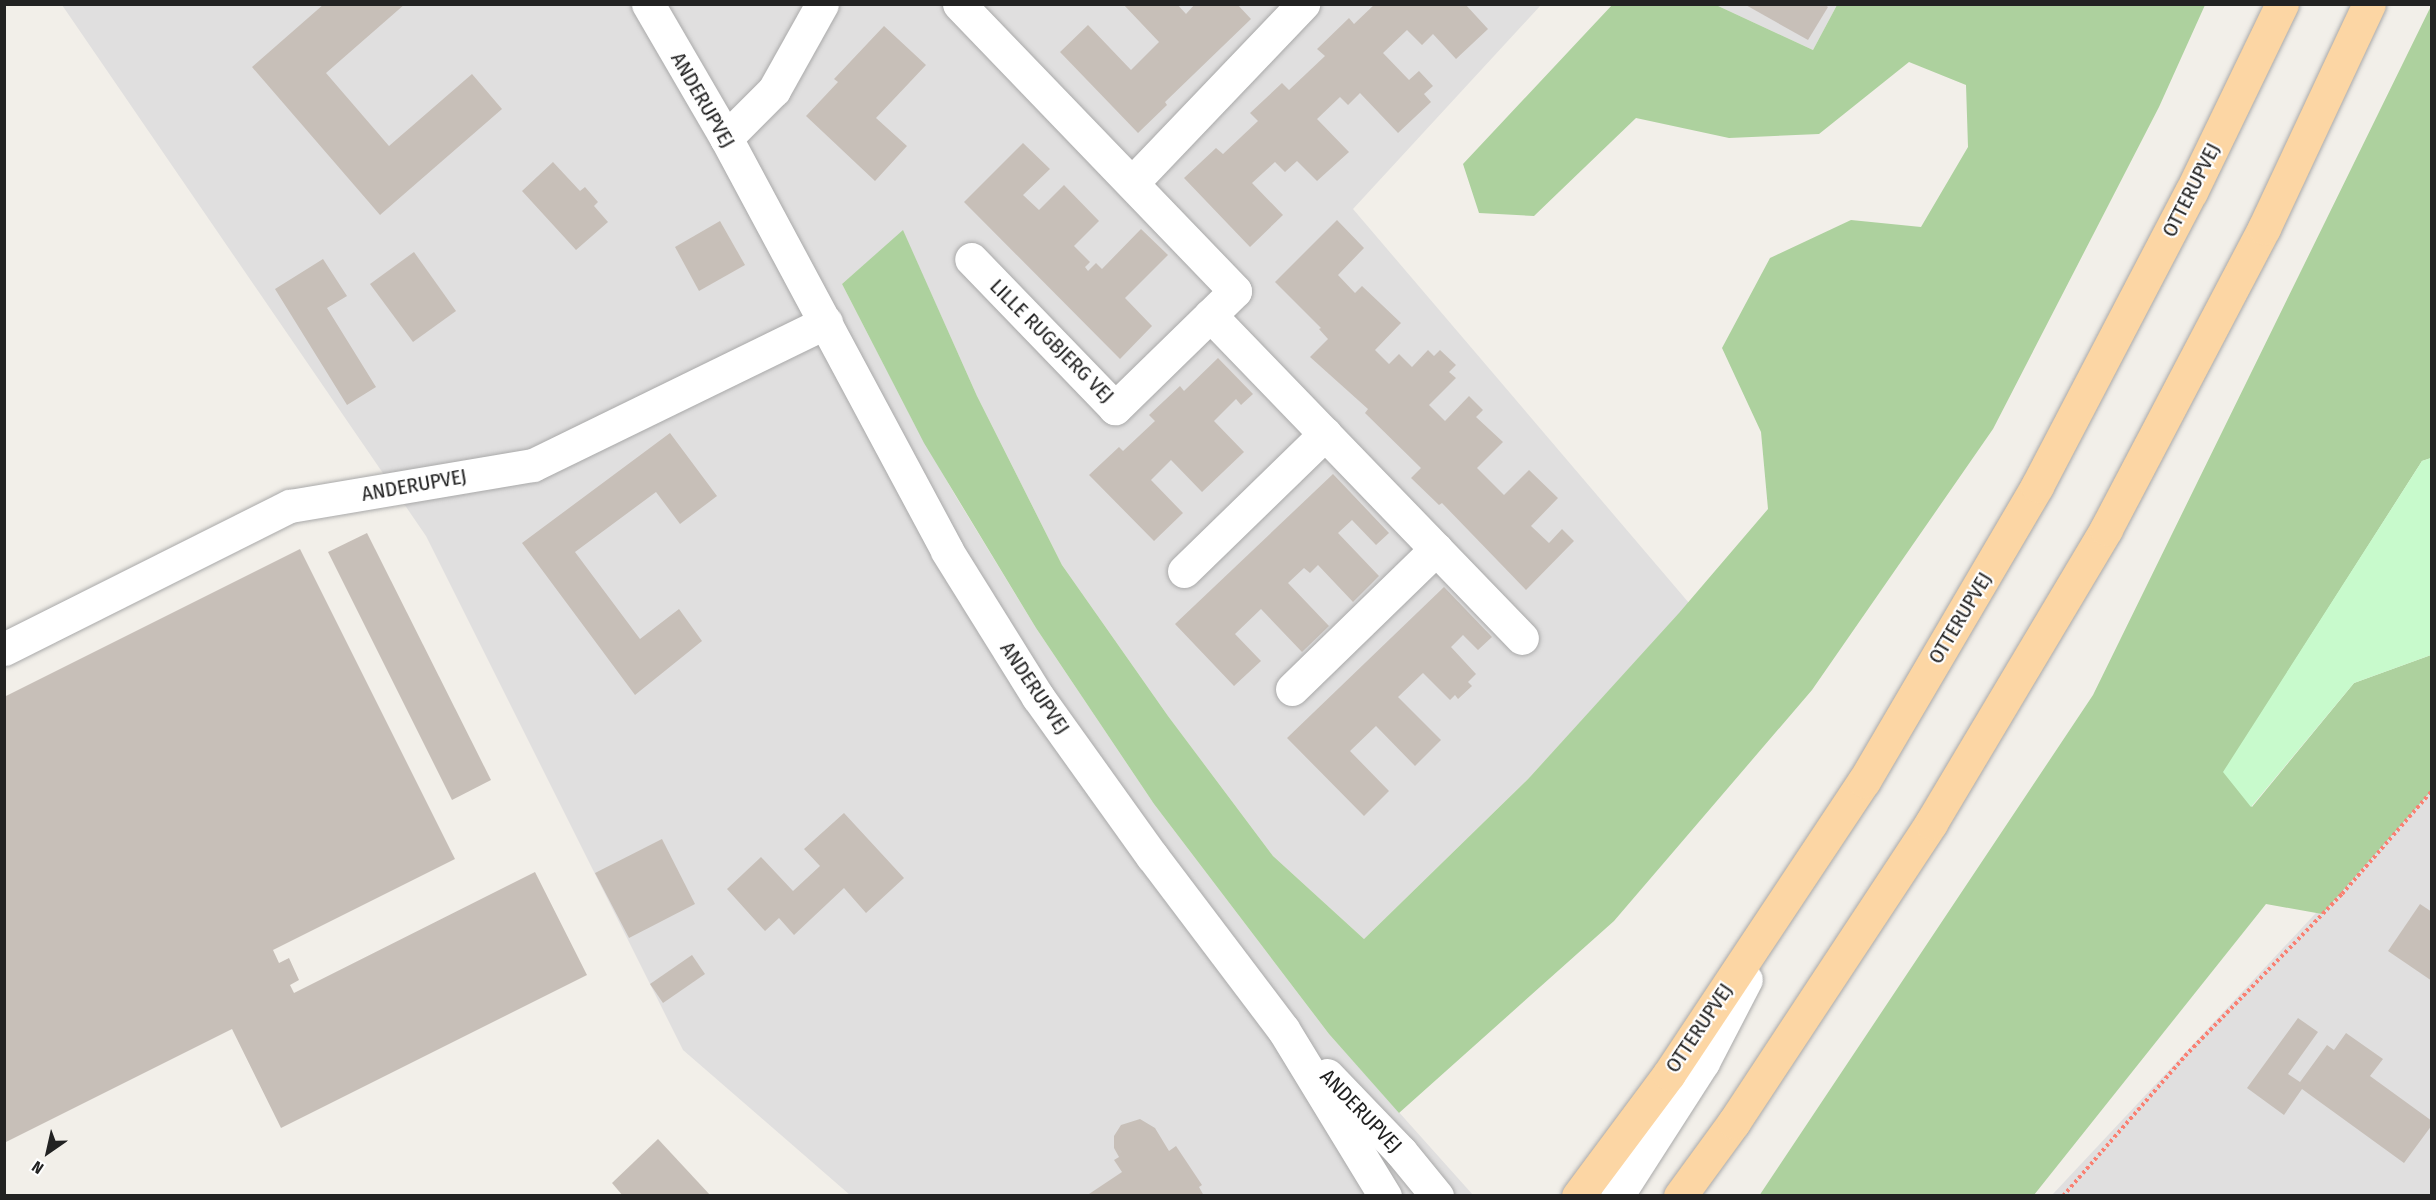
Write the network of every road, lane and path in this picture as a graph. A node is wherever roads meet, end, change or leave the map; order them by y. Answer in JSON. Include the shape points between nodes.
{"nodes":[{"id":1,"x":648,"y":4,"type":"edge"},
{"id":2,"x":822,"y":4,"type":"edge"},
{"id":3,"x":959,"y":4,"type":"edge"},
{"id":4,"x":1303,"y":4,"type":"edge"},
{"id":5,"x":2282,"y":4,"type":"edge"},
{"id":6,"x":2369,"y":4,"type":"edge"},
{"id":7,"x":726,"y":138,"type":"junction"},
{"id":8,"x":1132,"y":183,"type":"junction"},
{"id":9,"x":971,"y":259,"type":"dead end"},
{"id":10,"x":1210,"y":315,"type":"junction"},
{"id":11,"x":826,"y":322,"type":"junction"},
{"id":12,"x":1325,"y":434,"type":"junction"},
{"id":13,"x":1436,"y":549,"type":"junction"},
{"id":14,"x":1184,"y":571,"type":"dead end"},
{"id":15,"x":1522,"y":638,"type":"dead end"},
{"id":16,"x":4,"y":649,"type":"edge"},
{"id":17,"x":1292,"y":689,"type":"dead end"},
{"id":18,"x":2432,"y":791,"type":"edge"},
{"id":19,"x":1805,"y":869,"type":"junction"},
{"id":20,"x":1283,"y":1029,"type":"junction"},
{"id":21,"x":1385,"y":1196,"type":"edge"},
{"id":22,"x":1437,"y":1196,"type":"edge"},
{"id":23,"x":1578,"y":1196,"type":"edge"},
{"id":24,"x":1617,"y":1196,"type":"edge"},
{"id":25,"x":1680,"y":1196,"type":"edge"},
{"id":26,"x":2063,"y":1196,"type":"edge"}],
"edges":[{"from":1,"to":7,"type":"street","name":"ANDERUPVEJ"},
{"from":2,"to":7,"type":"street","via":[[774,90]]},
{"from":3,"to":8,"type":"street","name":"LILLE RUGBJERG VEJ"},
{"from":4,"to":8,"type":"street"},
{"from":5,"to":19,"type":"main road","name":"OTTERUPVEJ","via":[[2191,192],[2037,486],[1864,781]]},
{"from":6,"to":25,"type":"main road","via":[[2264,228],[2106,529],[1931,823],[1734,1122]]},
{"from":7,"to":11,"type":"street","name":"ANDERUPVEJ"},
{"from":8,"to":10,"type":"street","name":"LILLE RUGBJERG VEJ","via":[[1235,291]]},
{"from":9,"to":10,"type":"street","name":"LILLE RUGBJERG VEJ","via":[[1115,408]]},
{"from":10,"to":12,"type":"street"},
{"from":11,"to":16,"type":"street","name":"ANDERUPVEJ","via":[[533,465],[290,506]]},
{"from":11,"to":20,"type":"street","name":"ANDERUPVEJ","via":[[947,551],[1038,698]]},
{"from":12,"to":13,"type":"street"},
{"from":12,"to":14,"type":"street"},
{"from":13,"to":15,"type":"street"},
{"from":13,"to":17,"type":"street"},
{"from":18,"to":26,"type":"path","via":[[2342,894],[2185,1056]]},
{"from":19,"to":23,"type":"main road","name":"OTTERUPVEJ","via":[[1669,1074]]},
{"from":19,"to":24,"type":"street","via":[[1703,1062]]},
{"from":20,"to":21,"type":"street","name":"ANDERUPVEJ"},
{"from":20,"to":22,"type":"street","name":"ANDERUPVEJ","via":[[1401,1152]]}]}
